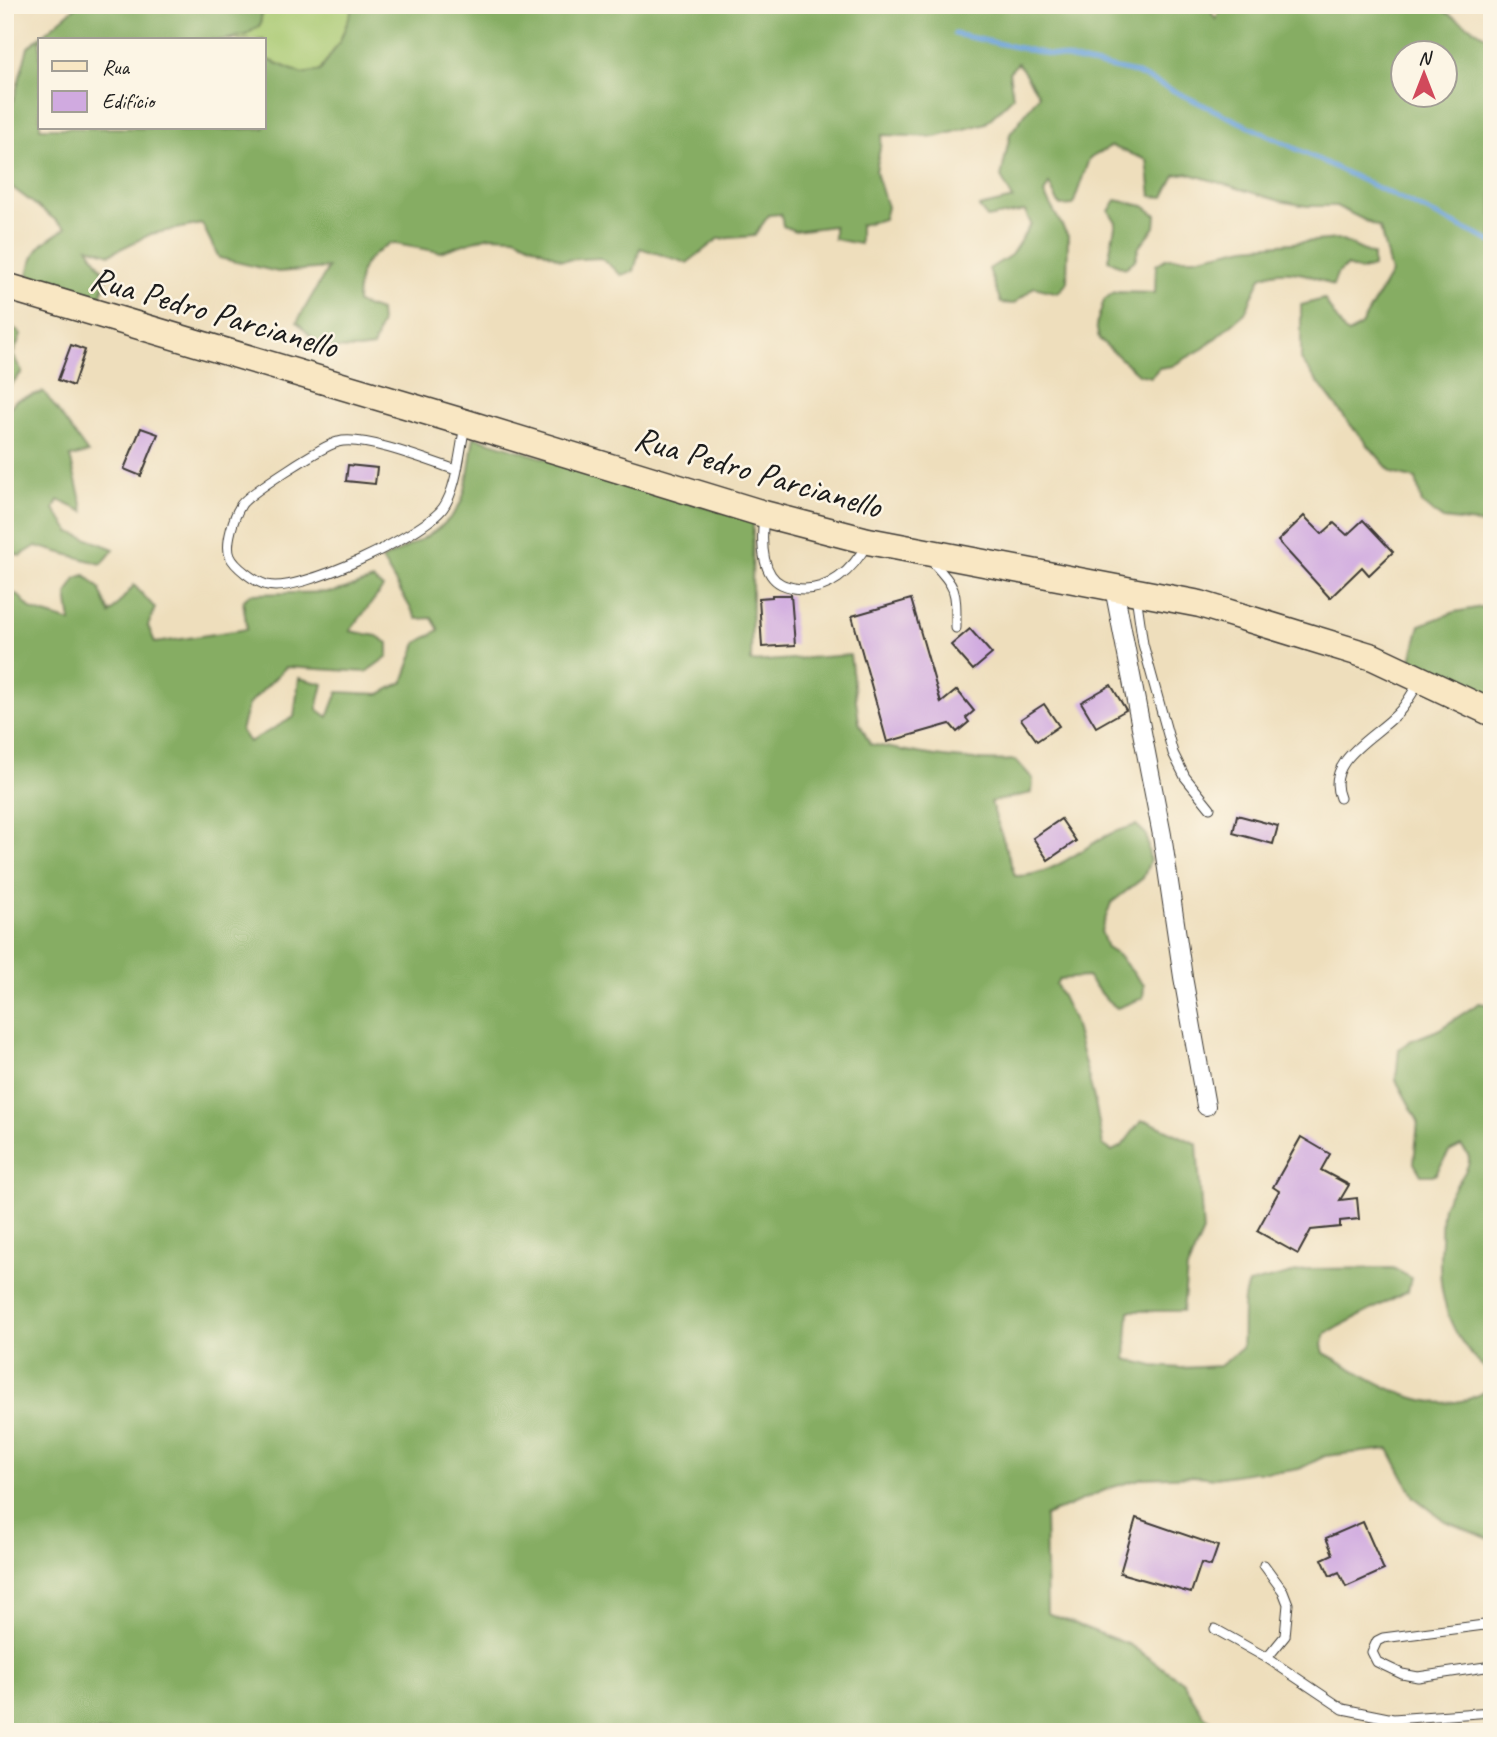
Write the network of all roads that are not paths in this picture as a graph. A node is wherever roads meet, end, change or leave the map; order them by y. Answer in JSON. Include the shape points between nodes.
{"nodes":[{"id":1,"x":5,"y":286,"type":"edge"},
{"id":2,"x":466,"y":423,"type":"junction"},
{"id":3,"x":456,"y":470,"type":"junction"},
{"id":4,"x":764,"y":514,"type":"junction"},
{"id":5,"x":868,"y":541,"type":"junction"},
{"id":6,"x":924,"y":552,"type":"junction"},
{"id":7,"x":1125,"y":589,"type":"junction"},
{"id":8,"x":956,"y":628,"type":"dead end"},
{"id":9,"x":1421,"y":679,"type":"junction"},
{"id":10,"x":1492,"y":713,"type":"edge"},
{"id":11,"x":1340,"y":798,"type":"dead end"},
{"id":12,"x":1210,"y":808,"type":"dead end"},
{"id":13,"x":1206,"y":1106,"type":"dead end"},
{"id":14,"x":1264,"y":1565,"type":"dead end"},
{"id":15,"x":1492,"y":1624,"type":"edge"},
{"id":16,"x":1215,"y":1629,"type":"dead end"},
{"id":17,"x":1267,"y":1658,"type":"junction"},
{"id":18,"x":1492,"y":1666,"type":"edge"},
{"id":19,"x":1492,"y":1712,"type":"edge"}],
"edges":[{"from":1,"to":2,"type":"street","name":"Rua Pedro Parcianello"},
{"from":2,"to":3,"type":"lane"},
{"from":2,"to":4,"type":"street","name":"Rua Pedro Parcianello"},
{"from":3,"to":3,"type":"lane","via":[[367,443],[339,441],[308,456],[241,504],[227,543],[230,558],[267,585],[332,573],[423,527],[443,507]]},
{"from":4,"to":5,"type":"street","name":"Rua Pedro Parcianello"},
{"from":4,"to":5,"type":"lane","via":[[765,558],[770,575],[781,585],[807,590],[824,586],[844,575]]},
{"from":5,"to":6,"type":"street","name":"Rua Pedro Parcianello"},
{"from":6,"to":7,"type":"street","name":"Rua Pedro Parcianello"},
{"from":6,"to":8,"type":"lane","via":[[953,586]]},
{"from":7,"to":9,"type":"street","name":"Rua Pedro Parcianello","via":[[1200,604],[1373,657]]},
{"from":7,"to":12,"type":"lane","via":[[1173,753]]},
{"from":7,"to":13,"type":"street","via":[[1182,977]]},
{"from":9,"to":10,"type":"street","name":"Rua Pedro Parcianello"},
{"from":9,"to":11,"type":"lane","via":[[1401,710],[1357,748],[1336,774]]},
{"from":14,"to":17,"type":"lane","via":[[1288,1604],[1285,1636]]},
{"from":15,"to":18,"type":"lane","via":[[1383,1638],[1372,1652],[1377,1662],[1408,1676]]},
{"from":16,"to":17,"type":"lane"},
{"from":17,"to":19,"type":"lane","via":[[1343,1709],[1361,1714],[1393,1719]]}]}
